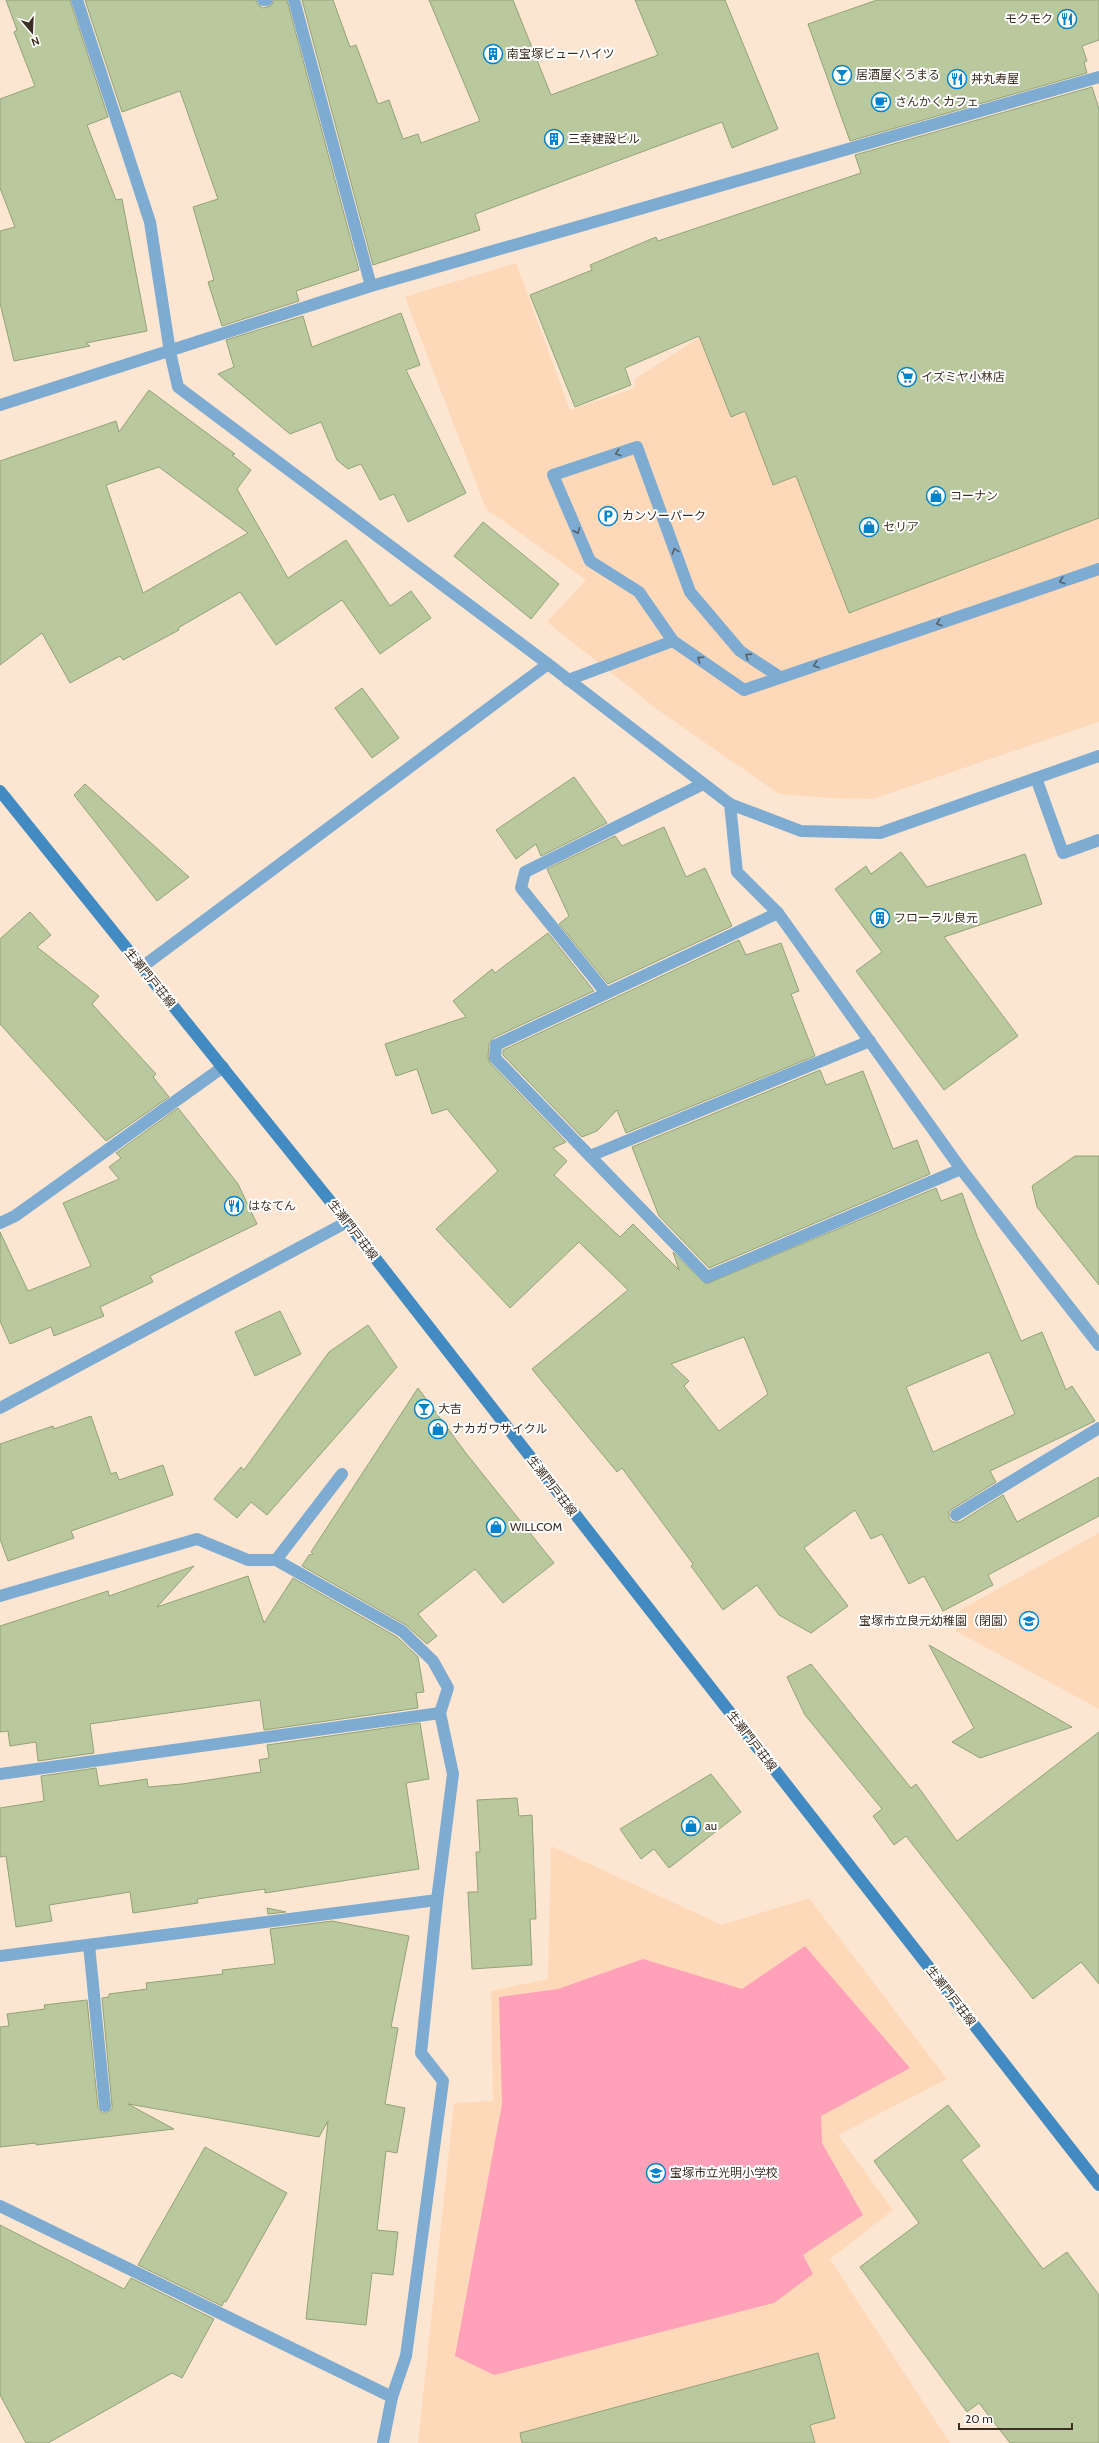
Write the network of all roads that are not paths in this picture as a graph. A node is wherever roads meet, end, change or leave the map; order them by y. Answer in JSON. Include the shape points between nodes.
{"nodes":[{"id":1,"x":77,"y":0,"type":"edge"},
{"id":2,"x":264,"y":0,"type":"edge"},
{"id":3,"x":267,"y":0,"type":"edge"},
{"id":4,"x":294,"y":0,"type":"edge"},
{"id":5,"x":1099,"y":77,"type":"edge"},
{"id":6,"x":371,"y":286,"type":"junction"},
{"id":7,"x":170,"y":352,"type":"junction"},
{"id":8,"x":4,"y":401,"type":"edge"},
{"id":9,"x":1099,"y":568,"type":"edge"},
{"id":10,"x":673,"y":640,"type":"junction"},
{"id":11,"x":548,"y":664,"type":"junction"},
{"id":12,"x":780,"y":677,"type":"junction"},
{"id":13,"x":568,"y":680,"type":"junction"},
{"id":14,"x":1099,"y":756,"type":"edge"},
{"id":15,"x":1036,"y":778,"type":"junction"},
{"id":16,"x":703,"y":784,"type":"junction"},
{"id":17,"x":0,"y":791,"type":"edge"},
{"id":18,"x":730,"y":804,"type":"junction"},
{"id":19,"x":1099,"y":840,"type":"edge"},
{"id":20,"x":778,"y":913,"type":"junction"},
{"id":21,"x":142,"y":967,"type":"junction"},
{"id":22,"x":606,"y":993,"type":"junction"},
{"id":23,"x":870,"y":1042,"type":"junction"},
{"id":24,"x":223,"y":1067,"type":"junction"},
{"id":25,"x":590,"y":1156,"type":"junction"},
{"id":26,"x":961,"y":1170,"type":"junction"},
{"id":27,"x":347,"y":1222,"type":"junction"},
{"id":28,"x":0,"y":1223,"type":"edge"},
{"id":29,"x":1099,"y":1344,"type":"edge"},
{"id":30,"x":0,"y":1408,"type":"edge"},
{"id":31,"x":1099,"y":1428,"type":"edge"},
{"id":32,"x":342,"y":1474,"type":"dead end"},
{"id":33,"x":956,"y":1515,"type":"dead end"},
{"id":34,"x":276,"y":1560,"type":"junction"},
{"id":35,"x":0,"y":1596,"type":"edge"},
{"id":36,"x":440,"y":1713,"type":"junction"},
{"id":37,"x":0,"y":1774,"type":"edge"},
{"id":38,"x":437,"y":1900,"type":"junction"},
{"id":39,"x":89,"y":1945,"type":"junction"},
{"id":40,"x":0,"y":1956,"type":"edge"},
{"id":41,"x":105,"y":2106,"type":"dead end"},
{"id":42,"x":1099,"y":2185,"type":"edge"},
{"id":43,"x":0,"y":2206,"type":"edge"},
{"id":44,"x":392,"y":2397,"type":"junction"},
{"id":45,"x":383,"y":2443,"type":"edge"}],
"edges":[{"from":1,"to":7,"type":"street","via":[[150,222]]},
{"from":2,"to":3,"type":"street"},
{"from":4,"to":6,"type":"street"},
{"from":5,"to":6,"type":"street"},
{"from":6,"to":7,"type":"street"},
{"from":7,"to":8,"type":"street"},
{"from":7,"to":11,"type":"street","via":[[178,387]]},
{"from":9,"to":12,"type":"street","one_way":true},
{"from":12,"to":10,"type":"street","one_way":true,"via":[[744,690]]},
{"from":12,"to":10,"type":"street","one_way":true,"via":[[740,651],[690,592],[637,447],[553,475],[590,561],[639,592]]},
{"from":10,"to":13,"type":"street"},
{"from":11,"to":13,"type":"street"},
{"from":11,"to":21,"type":"street"},
{"from":13,"to":16,"type":"street"},
{"from":14,"to":15,"type":"street"},
{"from":15,"to":18,"type":"street","via":[[880,833],[800,831]]},
{"from":15,"to":19,"type":"street","via":[[1062,853]]},
{"from":16,"to":18,"type":"street"},
{"from":16,"to":22,"type":"street","via":[[526,872],[521,888]]},
{"from":17,"to":21,"type":"main road","name":"生瀬門戸荘線"},
{"from":18,"to":20,"type":"street","via":[[738,872]]},
{"from":20,"to":22,"type":"street"},
{"from":20,"to":23,"type":"street"},
{"from":21,"to":24,"type":"main road","name":"生瀬門戸荘線"},
{"from":22,"to":25,"type":"street","via":[[496,1044],[495,1058]]},
{"from":23,"to":25,"type":"street"},
{"from":23,"to":26,"type":"street"},
{"from":24,"to":27,"type":"main road","name":"生瀬門戸荘線"},
{"from":24,"to":28,"type":"street","via":[[15,1216]]},
{"from":25,"to":26,"type":"street","via":[[707,1277]]},
{"from":26,"to":29,"type":"street"},
{"from":27,"to":30,"type":"street"},
{"from":27,"to":42,"type":"main road","name":"生瀬門戸荘線"},
{"from":31,"to":33,"type":"street"},
{"from":32,"to":34,"type":"street"},
{"from":34,"to":35,"type":"street","via":[[248,1560],[197,1539]]},
{"from":34,"to":36,"type":"street","via":[[402,1631],[433,1661],[448,1688]]},
{"from":36,"to":37,"type":"street"},
{"from":36,"to":38,"type":"street","via":[[454,1774]]},
{"from":38,"to":39,"type":"street"},
{"from":38,"to":44,"type":"street","via":[[421,2053],[443,2081],[406,2356]]},
{"from":39,"to":40,"type":"street"},
{"from":39,"to":41,"type":"street"},
{"from":43,"to":44,"type":"street"},
{"from":44,"to":45,"type":"street"}]}
